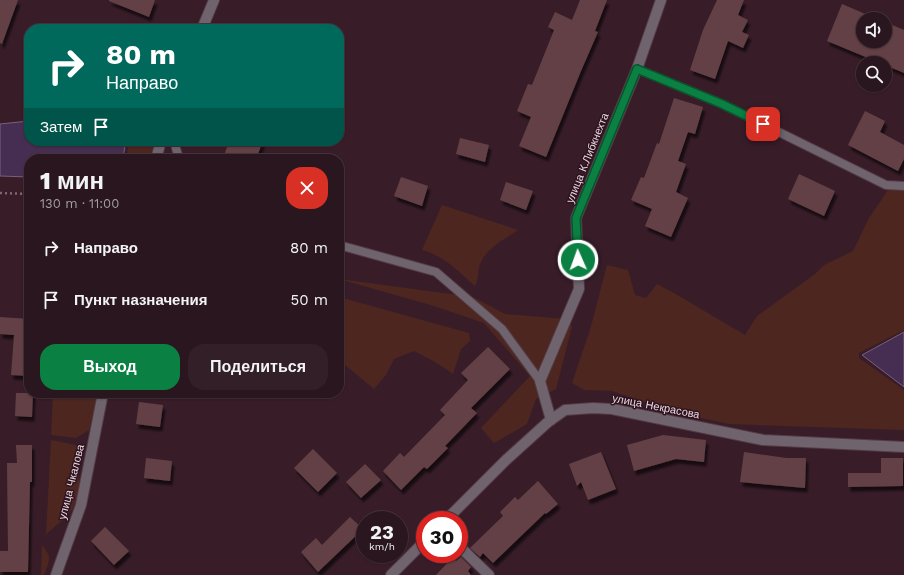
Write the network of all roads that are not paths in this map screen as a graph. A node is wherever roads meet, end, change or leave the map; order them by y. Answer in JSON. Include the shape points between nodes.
{"nodes":[{"id":1,"x":214,"y":0,"type":"edge"},
{"id":2,"x":661,"y":0,"type":"edge"},
{"id":3,"x":204,"y":24,"type":"edge"},
{"id":4,"x":637,"y":69,"type":"junction"},
{"id":5,"x":904,"y":186,"type":"edge"},
{"id":6,"x":344,"y":246,"type":"edge"},
{"id":7,"x":540,"y":381,"type":"junction"},
{"id":8,"x":102,"y":398,"type":"edge"},
{"id":9,"x":551,"y":420,"type":"junction"},
{"id":10,"x":904,"y":447,"type":"edge"},
{"id":11,"x":455,"y":511,"type":"edge"},
{"id":12,"x":416,"y":550,"type":"edge"},
{"id":13,"x":468,"y":555,"type":"edge"},
{"id":14,"x":56,"y":575,"type":"edge"},
{"id":15,"x":391,"y":575,"type":"edge"},
{"id":16,"x":489,"y":575,"type":"edge"}],
"edges":[{"from":1,"to":3,"type":"street"},
{"from":2,"to":4,"type":"street","name":"улица К.Либкнехта"},
{"from":4,"to":5,"type":"lane","via":[[722,104],[886,185]]},
{"from":4,"to":7,"type":"street","name":"улица К.Либкнехта","via":[[576,218],[578,289]]},
{"from":6,"to":7,"type":"lane","via":[[436,272],[502,329]]},
{"from":7,"to":9,"type":"street"},
{"from":8,"to":14,"type":"street","name":"улица Чкалова","via":[[81,505]]},
{"from":9,"to":10,"type":"street","name":"улица Некрасова","via":[[565,410],[612,409],[763,440]]},
{"from":9,"to":11,"type":"street","name":"улица Некрасова"},
{"from":12,"to":15,"type":"street"},
{"from":13,"to":16,"type":"street"}]}
